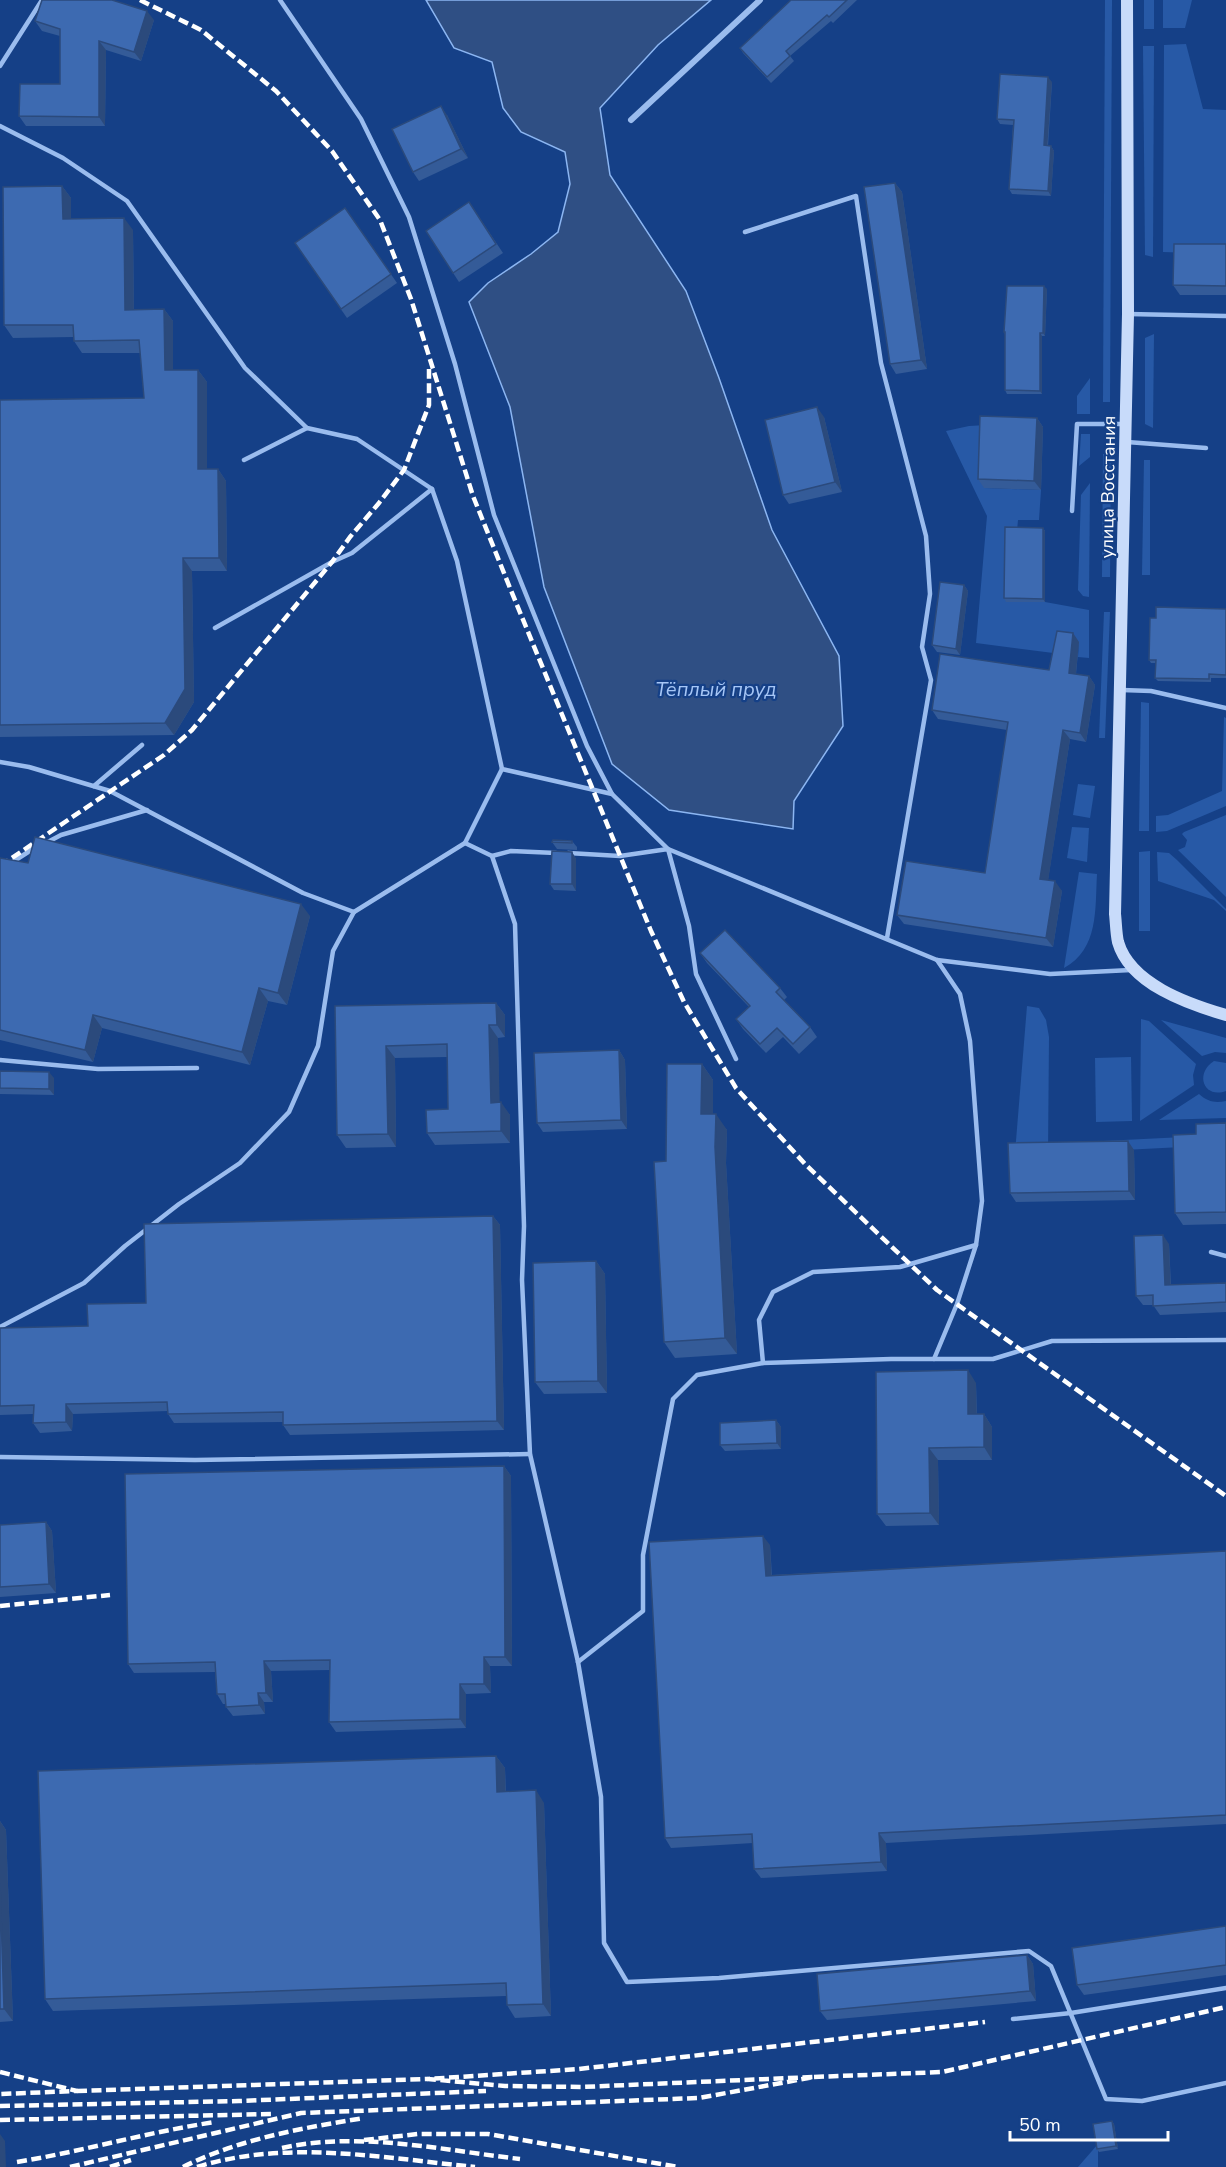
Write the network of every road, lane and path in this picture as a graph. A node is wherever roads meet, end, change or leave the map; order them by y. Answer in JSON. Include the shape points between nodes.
{"nodes":[{"id":1,"x":42,"y":0,"type":"edge"},
{"id":2,"x":280,"y":0,"type":"edge"},
{"id":3,"x":760,"y":0,"type":"edge"},
{"id":4,"x":1127,"y":0,"type":"edge"},
{"id":5,"x":0,"y":66,"type":"edge"},
{"id":6,"x":631,"y":120,"type":"dead end"},
{"id":7,"x":0,"y":126,"type":"edge"},
{"id":8,"x":745,"y":232,"type":"dead end"},
{"id":9,"x":1128,"y":314,"type":"junction"},
{"id":10,"x":1226,"y":316,"type":"edge"},
{"id":11,"x":1127,"y":424,"type":"junction"},
{"id":12,"x":307,"y":428,"type":"junction"},
{"id":13,"x":1127,"y":442,"type":"junction"},
{"id":14,"x":1206,"y":448,"type":"dead end"},
{"id":15,"x":244,"y":460,"type":"dead end"},
{"id":16,"x":432,"y":489,"type":"junction"},
{"id":17,"x":1072,"y":512,"type":"dead end"},
{"id":18,"x":215,"y":628,"type":"dead end"},
{"id":19,"x":1122,"y":690,"type":"junction"},
{"id":20,"x":1226,"y":708,"type":"edge"},
{"id":21,"x":142,"y":745,"type":"edge"},
{"id":22,"x":0,"y":762,"type":"edge"},
{"id":23,"x":502,"y":770,"type":"junction"},
{"id":24,"x":94,"y":786,"type":"junction"},
{"id":25,"x":612,"y":794,"type":"junction"},
{"id":26,"x":147,"y":810,"type":"junction"},
{"id":27,"x":465,"y":843,"type":"junction"},
{"id":28,"x":668,"y":849,"type":"junction"},
{"id":29,"x":492,"y":856,"type":"junction"},
{"id":30,"x":0,"y":870,"type":"edge"},
{"id":31,"x":354,"y":912,"type":"junction"},
{"id":32,"x":887,"y":938,"type":"junction"},
{"id":33,"x":936,"y":960,"type":"junction"},
{"id":34,"x":1134,"y":970,"type":"junction"},
{"id":35,"x":1226,"y":1015,"type":"edge"},
{"id":36,"x":736,"y":1059,"type":"dead end"},
{"id":37,"x":0,"y":1060,"type":"edge"},
{"id":38,"x":197,"y":1068,"type":"dead end"},
{"id":39,"x":976,"y":1245,"type":"junction"},
{"id":40,"x":1211,"y":1252,"type":"dead end"},
{"id":41,"x":1226,"y":1256,"type":"edge"},
{"id":42,"x":0,"y":1327,"type":"edge"},
{"id":43,"x":1226,"y":1340,"type":"edge"},
{"id":44,"x":934,"y":1359,"type":"junction"},
{"id":45,"x":763,"y":1363,"type":"junction"},
{"id":46,"x":530,"y":1454,"type":"junction"},
{"id":47,"x":0,"y":1456,"type":"edge"},
{"id":48,"x":578,"y":1662,"type":"junction"},
{"id":49,"x":1226,"y":1988,"type":"edge"},
{"id":50,"x":1071,"y":2013,"type":"junction"},
{"id":51,"x":1013,"y":2019,"type":"dead end"},
{"id":52,"x":1226,"y":2083,"type":"edge"}],
"edges":[{"from":1,"to":5,"type":"lane"},
{"from":2,"to":25,"type":"lane","via":[[361,119],[409,217],[455,364],[495,515],[587,747]]},
{"from":3,"to":6,"type":"street"},
{"from":4,"to":9,"type":"street","name":"улица Восстания"},
{"from":7,"to":12,"type":"lane","via":[[63,159],[127,201],[245,368]]},
{"from":8,"to":32,"type":"lane","via":[[856,196],[881,363],[926,536],[930,594],[922,647],[931,680]]},
{"from":9,"to":10,"type":"lane"},
{"from":9,"to":11,"type":"street","name":"улица Восстания"},
{"from":11,"to":13,"type":"street","name":"улица Восстания"},
{"from":11,"to":17,"type":"lane","via":[[1077,424]]},
{"from":12,"to":15,"type":"lane"},
{"from":12,"to":16,"type":"lane","via":[[357,439]]},
{"from":13,"to":14,"type":"lane"},
{"from":13,"to":19,"type":"street","name":"улица Восстания"},
{"from":16,"to":18,"type":"lane","via":[[352,553]]},
{"from":16,"to":23,"type":"lane","via":[[457,561]]},
{"from":19,"to":20,"type":"lane","via":[[1150,691]]},
{"from":19,"to":34,"type":"street","name":"улица Восстания","via":[[1115,914],[1118,942]]},
{"from":21,"to":24,"type":"lane"},
{"from":22,"to":24,"type":"lane"},
{"from":23,"to":25,"type":"lane"},
{"from":23,"to":27,"type":"lane"},
{"from":24,"to":26,"type":"lane"},
{"from":25,"to":28,"type":"lane"},
{"from":26,"to":30,"type":"lane","via":[[61,835]]},
{"from":26,"to":31,"type":"lane","via":[[303,892]]},
{"from":27,"to":29,"type":"lane"},
{"from":27,"to":31,"type":"lane"},
{"from":28,"to":29,"type":"lane","via":[[620,855],[511,851]]},
{"from":28,"to":32,"type":"lane"},
{"from":28,"to":36,"type":"lane","via":[[689,926],[696,975]]},
{"from":29,"to":46,"type":"lane","via":[[515,924],[524,1226],[522,1280]]},
{"from":31,"to":42,"type":"lane","via":[[333,951],[318,1046],[289,1112],[240,1163],[161,1218],[84,1282]]},
{"from":32,"to":33,"type":"lane"},
{"from":33,"to":34,"type":"lane","via":[[1050,974]]},
{"from":33,"to":39,"type":"lane","via":[[960,994],[970,1041],[982,1201]]},
{"from":34,"to":35,"type":"street","via":[[1194,1006]]},
{"from":37,"to":38,"type":"lane","via":[[98,1069]]},
{"from":39,"to":44,"type":"lane"},
{"from":39,"to":45,"type":"lane","via":[[900,1267],[813,1272],[773,1292],[759,1320]]},
{"from":40,"to":41,"type":"lane"},
{"from":43,"to":44,"type":"lane","via":[[1052,1341],[993,1359]]},
{"from":44,"to":45,"type":"lane"},
{"from":45,"to":48,"type":"lane","via":[[697,1375],[673,1399],[643,1555],[643,1611]]},
{"from":46,"to":47,"type":"lane","via":[[195,1460]]},
{"from":46,"to":48,"type":"lane"},
{"from":48,"to":50,"type":"lane","via":[[601,1797],[604,1943],[627,1982],[719,1978],[1029,1951],[1051,1966]]},
{"from":49,"to":50,"type":"lane"},
{"from":50,"to":51,"type":"lane"},
{"from":50,"to":52,"type":"lane","via":[[1106,2099],[1142,2101]]}]}
